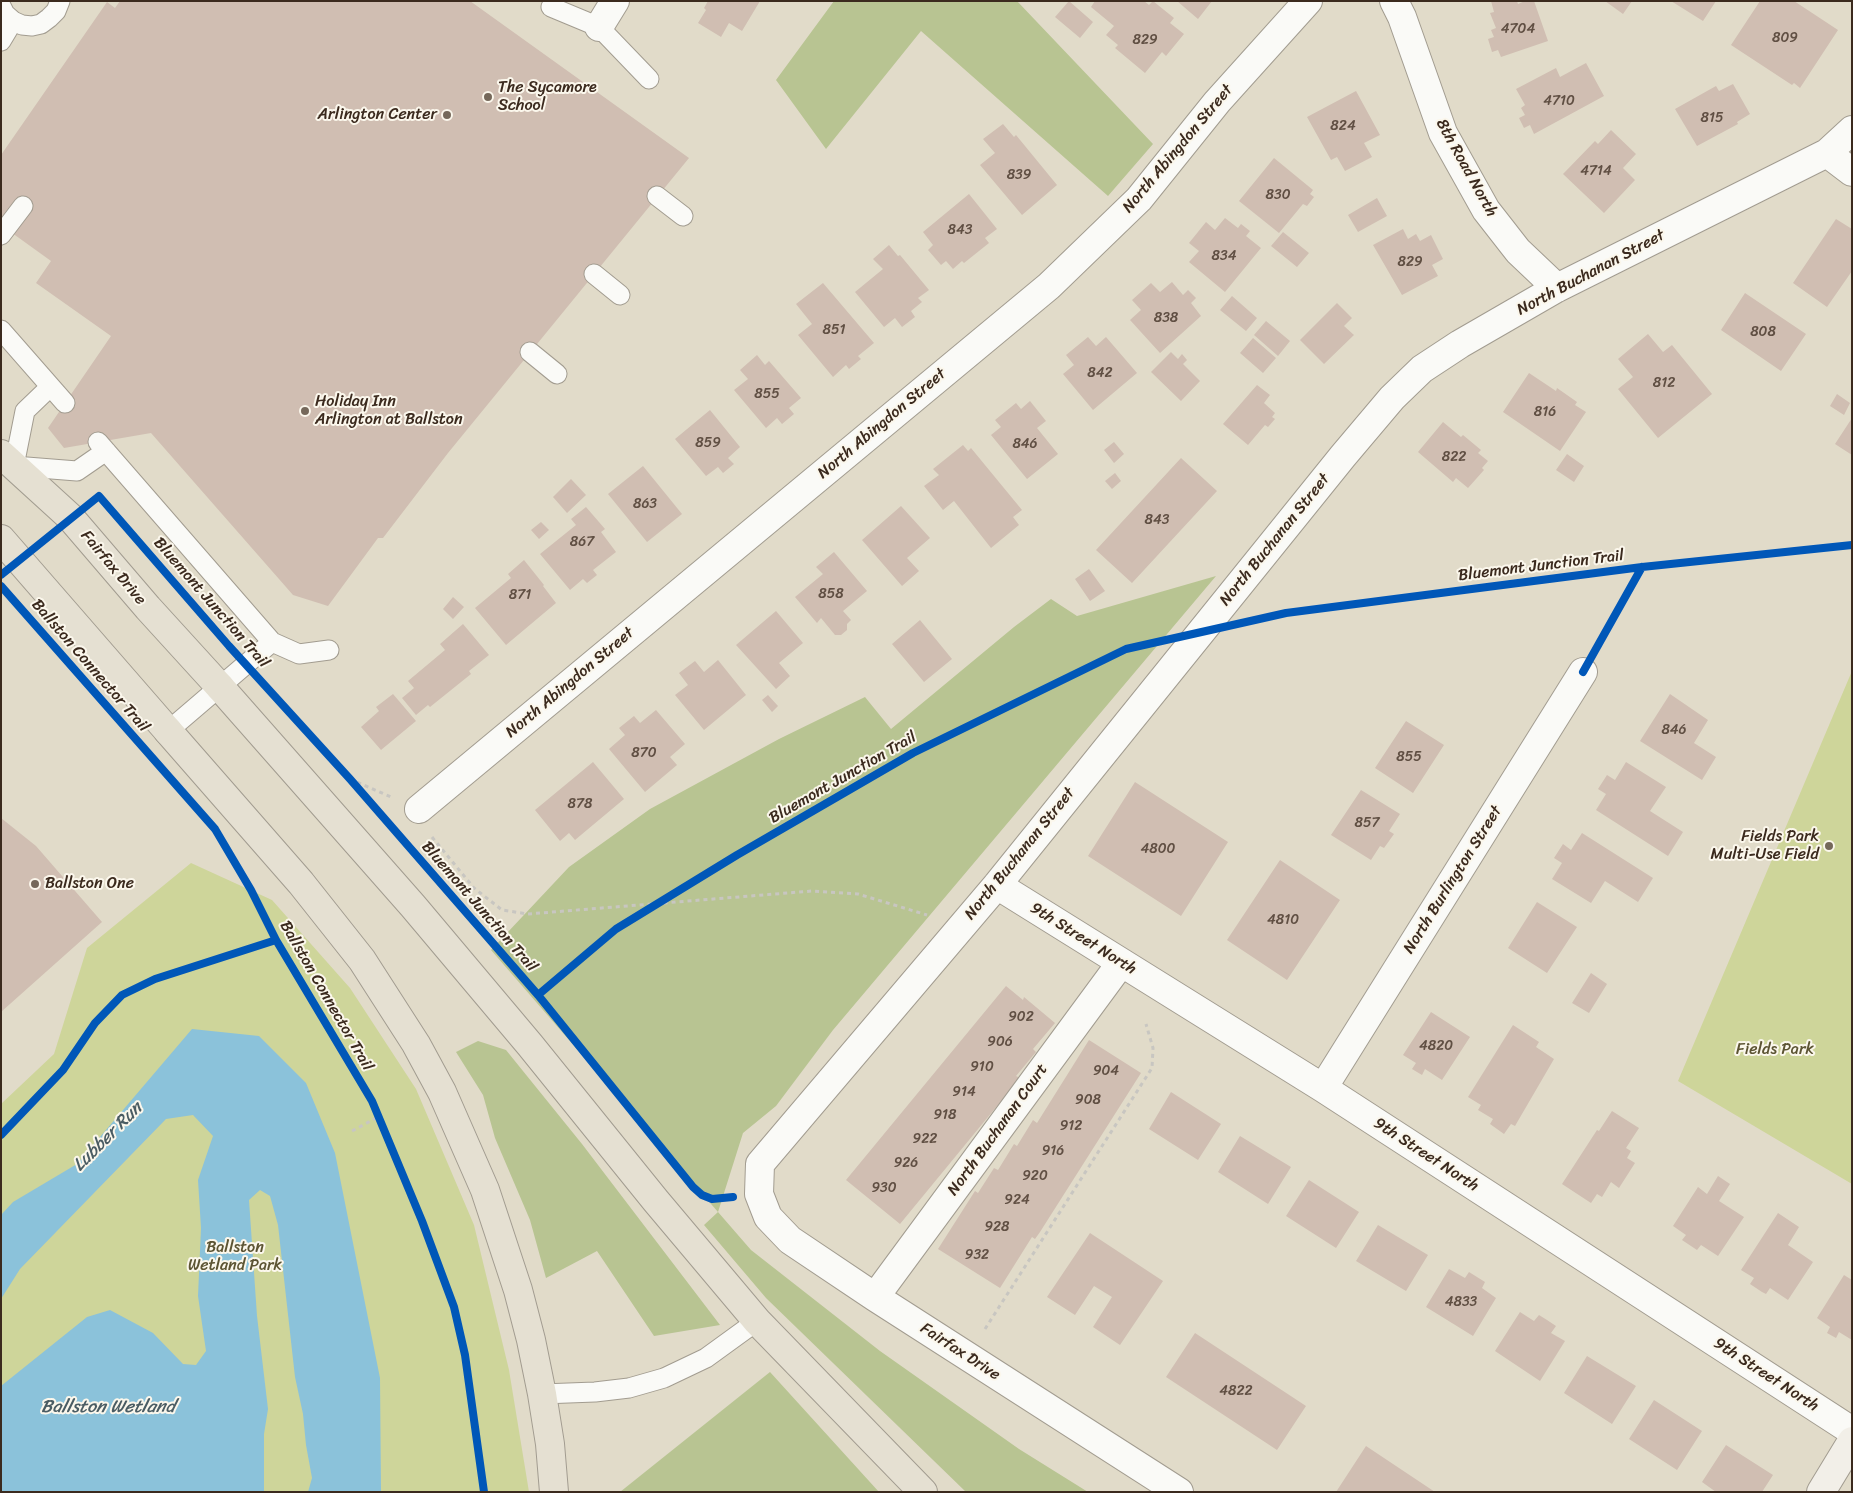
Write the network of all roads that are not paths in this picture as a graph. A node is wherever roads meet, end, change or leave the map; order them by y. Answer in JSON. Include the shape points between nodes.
{"nodes":[{"id":1,"x":60,"y":1,"type":"edge"},
{"id":2,"x":616,"y":1,"type":"edge"},
{"id":3,"x":1308,"y":1,"type":"edge"},
{"id":4,"x":1394,"y":1,"type":"edge"},
{"id":5,"x":1,"y":6,"type":"edge"},
{"id":6,"x":551,"y":7,"type":"dead end"},
{"id":7,"x":13,"y":21,"type":"junction"},
{"id":8,"x":599,"y":27,"type":"junction"},
{"id":9,"x":1,"y":41,"type":"edge"},
{"id":10,"x":649,"y":79,"type":"dead end"},
{"id":11,"x":1852,"y":130,"type":"edge"},
{"id":12,"x":1827,"y":153,"type":"junction"},
{"id":13,"x":1852,"y":172,"type":"edge"},
{"id":14,"x":657,"y":196,"type":"dead end"},
{"id":15,"x":23,"y":206,"type":"dead end"},
{"id":16,"x":683,"y":216,"type":"dead end"},
{"id":17,"x":1,"y":235,"type":"edge"},
{"id":18,"x":594,"y":274,"type":"dead end"},
{"id":19,"x":1557,"y":288,"type":"junction"},
{"id":20,"x":620,"y":295,"type":"dead end"},
{"id":21,"x":1,"y":330,"type":"edge"},
{"id":22,"x":530,"y":352,"type":"dead end"},
{"id":23,"x":557,"y":374,"type":"dead end"},
{"id":24,"x":50,"y":387,"type":"junction"},
{"id":25,"x":65,"y":403,"type":"dead end"},
{"id":26,"x":6,"y":466,"type":"edge"},
{"id":27,"x":1,"y":539,"type":"edge"},
{"id":28,"x":272,"y":642,"type":"junction"},
{"id":29,"x":329,"y":650,"type":"dead end"},
{"id":30,"x":1583,"y":672,"type":"dead end"},
{"id":31,"x":220,"y":688,"type":"junction"},
{"id":32,"x":168,"y":731,"type":"junction"},
{"id":33,"x":419,"y":809,"type":"road end"},
{"id":34,"x":997,"y":885,"type":"junction"},
{"id":35,"x":1121,"y":963,"type":"junction"},
{"id":36,"x":1323,"y":1088,"type":"junction"},
{"id":37,"x":760,"y":1194,"type":"joint"},
{"id":38,"x":875,"y":1297,"type":"junction"},
{"id":39,"x":757,"y":1321,"type":"junction"},
{"id":40,"x":542,"y":1394,"type":"junction"},
{"id":41,"x":1852,"y":1431,"type":"edge"},
{"id":42,"x":1852,"y":1441,"type":"edge"},
{"id":43,"x":554,"y":1492,"type":"edge"},
{"id":44,"x":923,"y":1492,"type":"edge"},
{"id":45,"x":1178,"y":1492,"type":"edge"},
{"id":46,"x":1821,"y":1492,"type":"edge"}],
"edges":[{"from":1,"to":7,"type":"lane","via":[[56,11],[41,24],[22,25]]},
{"from":2,"to":8,"type":"street"},
{"from":3,"to":33,"type":"street","name":"North Abingdon Street","via":[[1217,102],[1140,199],[1049,286]]},
{"from":4,"to":19,"type":"street","name":"8th Road North","via":[[1444,133],[1486,210],[1518,251]]},
{"from":5,"to":7,"type":"lane"},
{"from":6,"to":8,"type":"lane"},
{"from":7,"to":9,"type":"lane"},
{"from":8,"to":10,"type":"lane"},
{"from":11,"to":12,"type":"street","name":"North Buchanan Street"},
{"from":12,"to":13,"type":"street"},
{"from":12,"to":19,"type":"street","name":"North Buchanan Street"},
{"from":14,"to":16,"type":"lane"},
{"from":15,"to":17,"type":"lane"},
{"from":18,"to":20,"type":"lane"},
{"from":19,"to":34,"type":"street","name":"North Buchanan Street","via":[[1422,369],[1392,398]]},
{"from":21,"to":24,"type":"lane"},
{"from":22,"to":23,"type":"lane"},
{"from":24,"to":25,"type":"lane"},
{"from":24,"to":26,"type":"lane","via":[[25,411]]},
{"from":26,"to":28,"type":"lane","via":[[78,471],[102,447]]},
{"from":26,"to":31,"type":"main road","name":"Fairfax Drive","via":[[70,517]]},
{"from":27,"to":32,"type":"main road"},
{"from":28,"to":29,"type":"lane","via":[[299,654]]},
{"from":28,"to":31,"type":"lane"},
{"from":30,"to":36,"type":"street","name":"North Burlington Street"},
{"from":31,"to":32,"type":"lane"},
{"from":31,"to":39,"type":"main road","name":"Fairfax Drive","via":[[524,1038]]},
{"from":32,"to":40,"type":"main road","via":[[331,920],[362,960],[416,1044],[442,1092],[485,1190],[518,1290]]},
{"from":34,"to":35,"type":"street","name":"9th Street North"},
{"from":34,"to":37,"type":"street","name":"North Buchanan Street","via":[[760,1164]]},
{"from":35,"to":36,"type":"street","name":"9th Street North"},
{"from":35,"to":38,"type":"street","name":"North Buchanan Court"},
{"from":36,"to":41,"type":"street","name":"9th Street North"},
{"from":37,"to":38,"type":"street","name":"Fairfax Drive","via":[[768,1217],[790,1240]]},
{"from":38,"to":45,"type":"street","name":"Fairfax Drive"},
{"from":39,"to":40,"type":"lane","via":[[706,1358],[664,1378],[620,1389]]},
{"from":39,"to":44,"type":"main road","name":"Fairfax Drive"},
{"from":40,"to":43,"type":"main road"},
{"from":42,"to":46,"type":"main road"}]}
